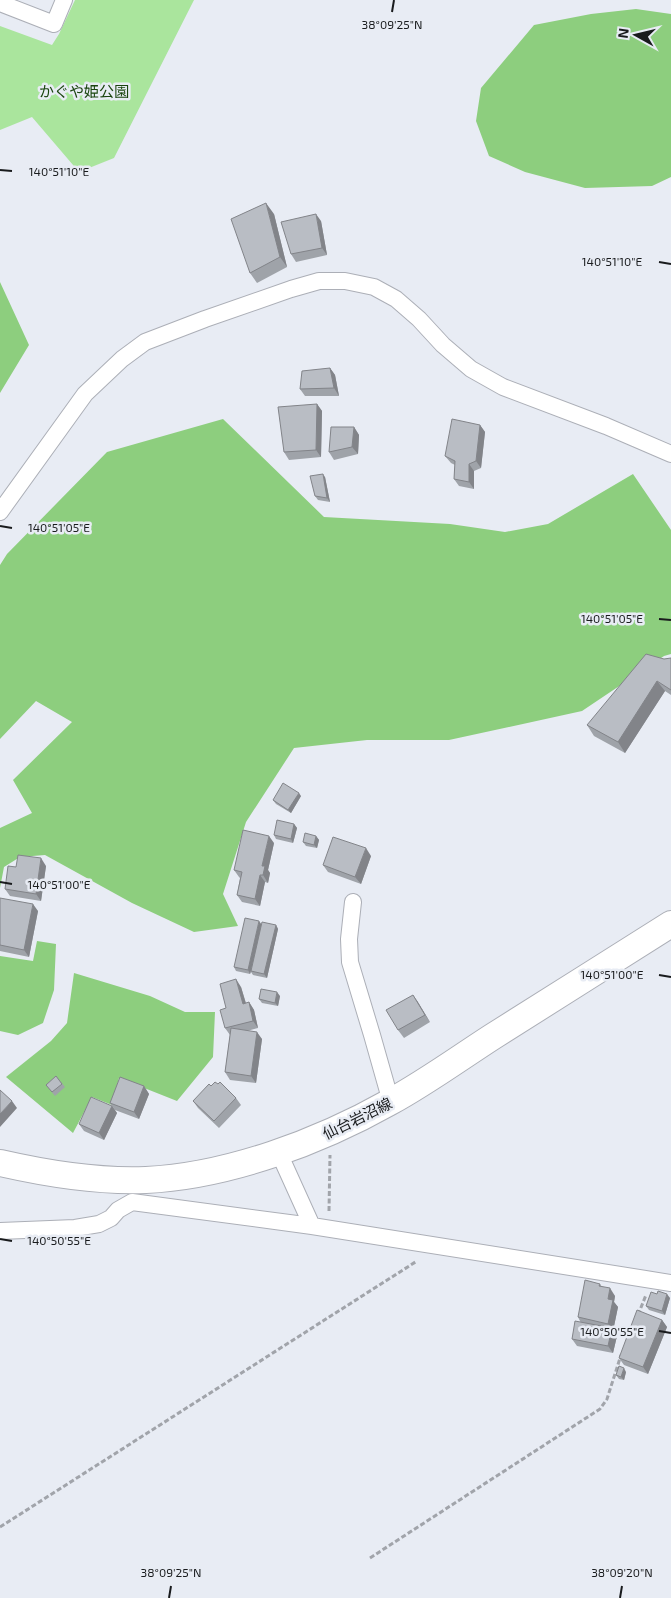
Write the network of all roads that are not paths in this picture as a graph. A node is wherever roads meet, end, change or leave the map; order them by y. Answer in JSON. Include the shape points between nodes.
{"nodes":[{"id":1,"x":64,"y":0,"type":"edge"},
{"id":2,"x":0,"y":3,"type":"edge"},
{"id":3,"x":671,"y":454,"type":"edge"},
{"id":4,"x":0,"y":512,"type":"edge"},
{"id":5,"x":353,"y":902,"type":"dead end"},
{"id":6,"x":671,"y":924,"type":"edge"},
{"id":7,"x":391,"y":1102,"type":"junction"},
{"id":8,"x":279,"y":1153,"type":"junction"},
{"id":9,"x":0,"y":1163,"type":"edge"},
{"id":10,"x":312,"y":1226,"type":"junction"},
{"id":11,"x":0,"y":1231,"type":"edge"},
{"id":12,"x":671,"y":1283,"type":"edge"}],
"edges":[{"from":1,"to":2,"type":"street","via":[[54,24]]},
{"from":3,"to":4,"type":"street","via":[[503,387],[470,369],[396,299],[374,287],[319,280],[145,342],[85,394]]},
{"from":5,"to":7,"type":"street","via":[[348,939],[350,962]]},
{"from":6,"to":7,"type":"main road","name":"仙台岩沼線"},
{"from":7,"to":8,"type":"main road","name":"仙台岩沼線"},
{"from":8,"to":9,"type":"main road","name":"仙台岩沼線","via":[[202,1173],[147,1180],[53,1174]]},
{"from":8,"to":10,"type":"street"},
{"from":10,"to":11,"type":"street","via":[[132,1202],[99,1224]]},
{"from":10,"to":12,"type":"street"}]}
